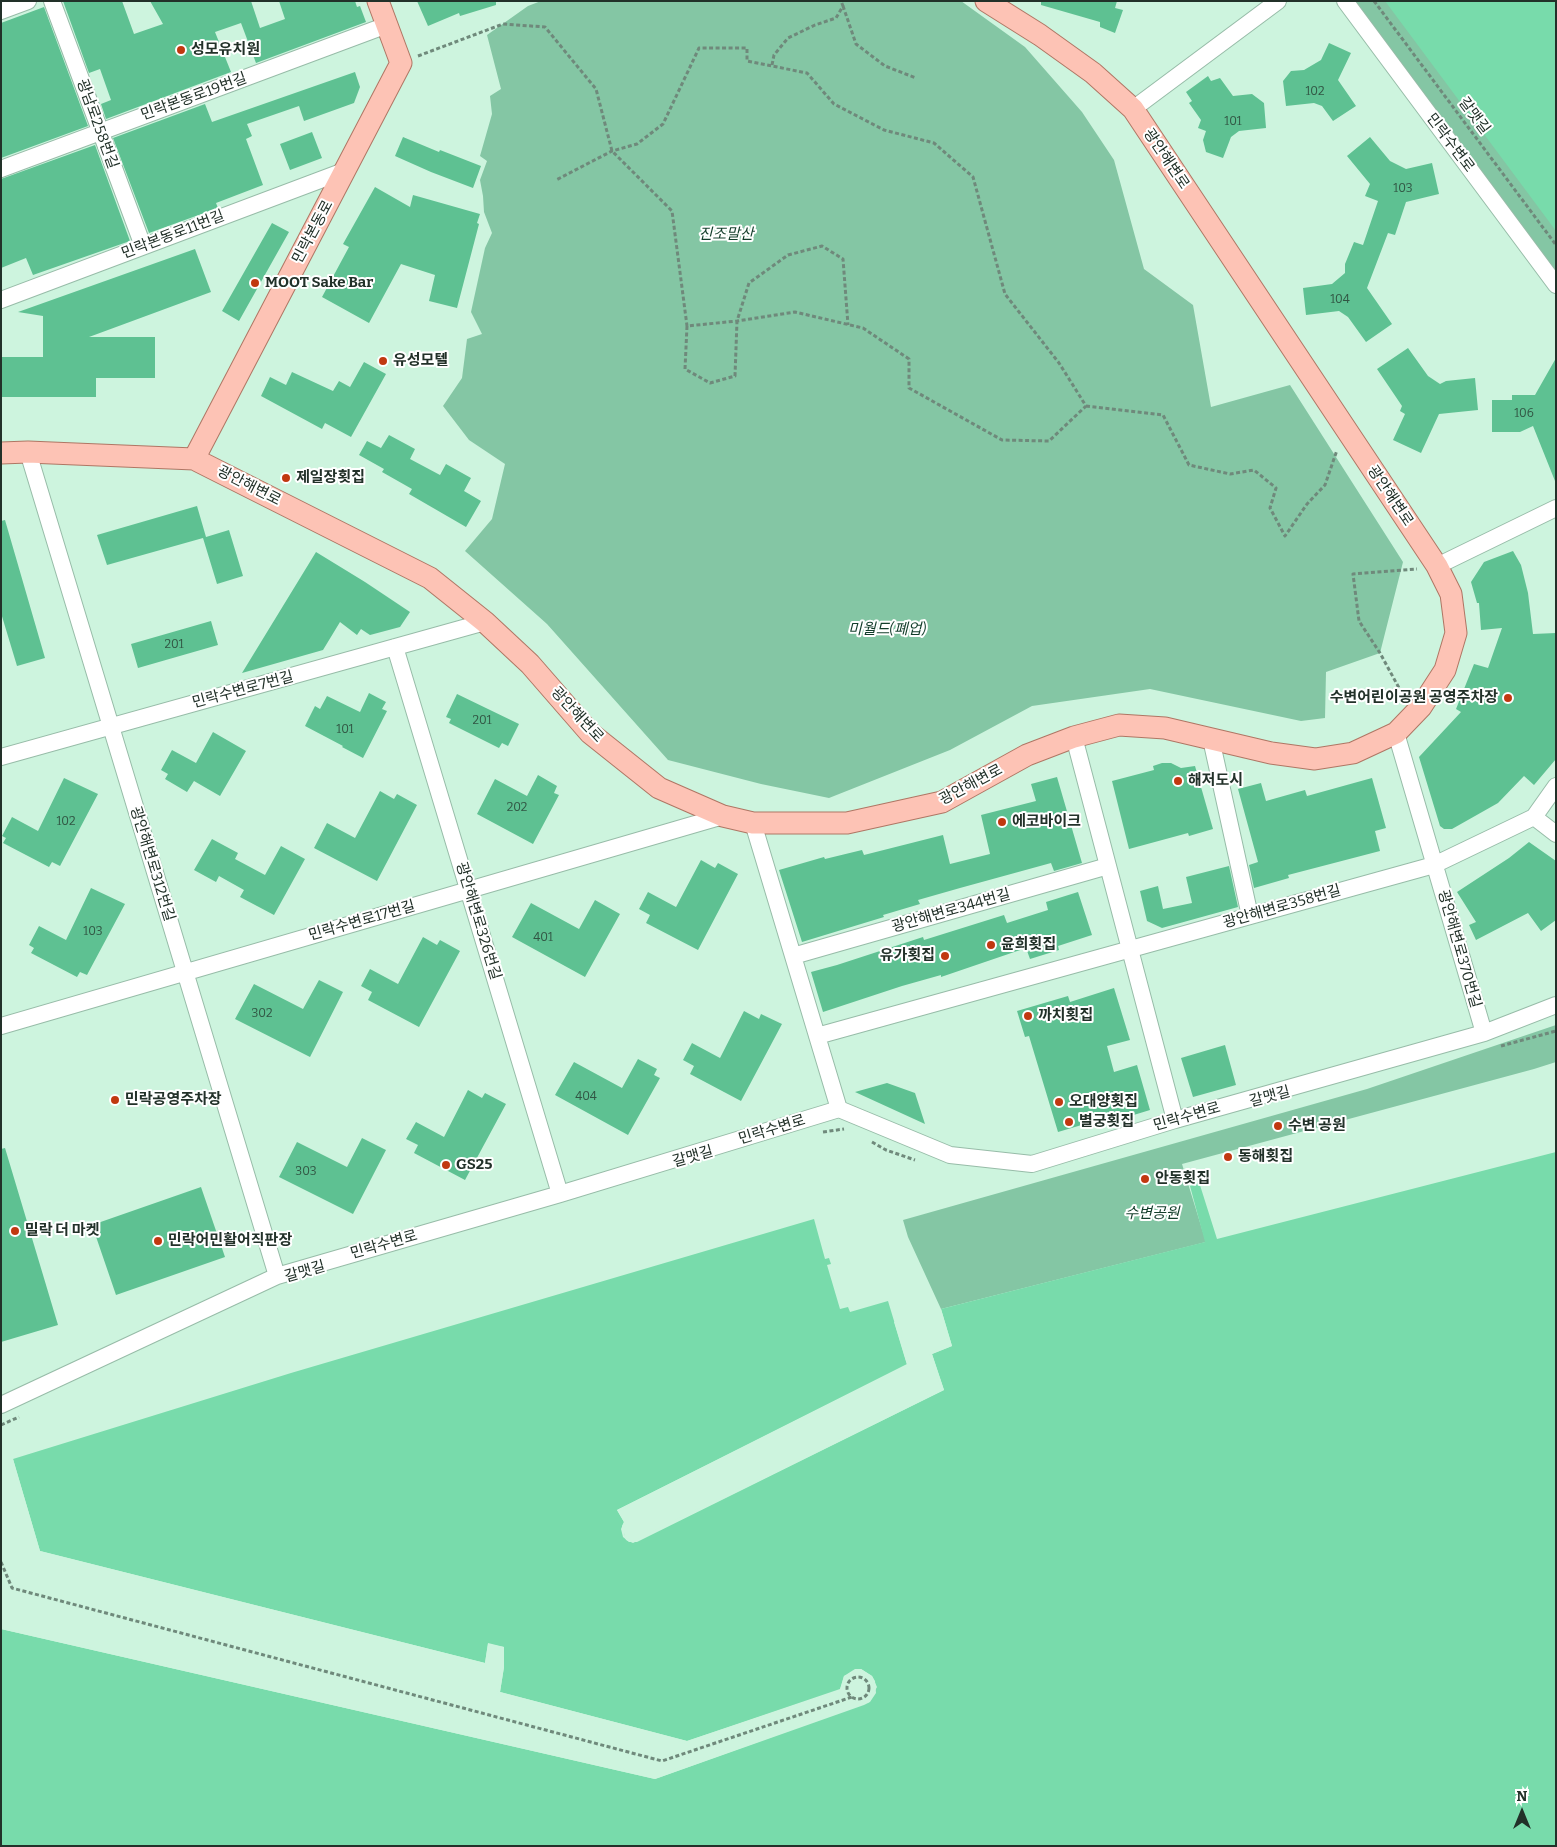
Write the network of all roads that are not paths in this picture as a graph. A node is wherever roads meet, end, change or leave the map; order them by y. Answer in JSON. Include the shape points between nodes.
{"nodes":[{"id":1,"x":28,"y":1,"type":"edge"},
{"id":2,"x":52,"y":1,"type":"edge"},
{"id":3,"x":378,"y":1,"type":"edge"},
{"id":4,"x":986,"y":1,"type":"edge"},
{"id":5,"x":1278,"y":1,"type":"edge"},
{"id":6,"x":1344,"y":1,"type":"edge"},
{"id":7,"x":1,"y":11,"type":"edge"},
{"id":8,"x":387,"y":25,"type":"junction"},
{"id":9,"x":1133,"y":109,"type":"junction"},
{"id":10,"x":100,"y":132,"type":"junction"},
{"id":11,"x":1,"y":169,"type":"edge"},
{"id":12,"x":344,"y":171,"type":"junction"},
{"id":13,"x":142,"y":246,"type":"junction"},
{"id":14,"x":1556,"y":285,"type":"edge"},
{"id":15,"x":1,"y":300,"type":"edge"},
{"id":16,"x":28,"y":452,"type":"junction"},
{"id":17,"x":1,"y":453,"type":"edge"},
{"id":18,"x":194,"y":459,"type":"junction"},
{"id":19,"x":1556,"y":508,"type":"edge"},
{"id":20,"x":1437,"y":566,"type":"junction"},
{"id":21,"x":485,"y":622,"type":"junction"},
{"id":22,"x":396,"y":647,"type":"junction"},
{"id":23,"x":111,"y":726,"type":"junction"},
{"id":24,"x":1396,"y":733,"type":"junction"},
{"id":25,"x":1074,"y":736,"type":"junction"},
{"id":26,"x":1211,"y":739,"type":"junction"},
{"id":27,"x":1,"y":757,"type":"edge"},
{"id":28,"x":1556,"y":786,"type":"edge"},
{"id":29,"x":724,"y":816,"type":"junction"},
{"id":30,"x":1534,"y":816,"type":"junction"},
{"id":31,"x":753,"y":823,"type":"junction"},
{"id":32,"x":1556,"y":834,"type":"edge"},
{"id":33,"x":1434,"y":865,"type":"junction"},
{"id":34,"x":1108,"y":866,"type":"junction"},
{"id":35,"x":468,"y":890,"type":"junction"},
{"id":36,"x":1250,"y":916,"type":"junction"},
{"id":37,"x":1130,"y":950,"type":"junction"},
{"id":38,"x":793,"y":956,"type":"junction"},
{"id":39,"x":185,"y":973,"type":"junction"},
{"id":40,"x":1556,"y":1005,"type":"edge"},
{"id":41,"x":1,"y":1026,"type":"edge"},
{"id":42,"x":1484,"y":1033,"type":"junction"},
{"id":43,"x":817,"y":1036,"type":"junction"},
{"id":44,"x":839,"y":1109,"type":"junction"},
{"id":45,"x":1175,"y":1120,"type":"junction"},
{"id":46,"x":560,"y":1194,"type":"junction"},
{"id":47,"x":277,"y":1276,"type":"junction"},
{"id":48,"x":1,"y":1406,"type":"edge"}],
"edges":[{"from":1,"to":7,"type":"street"},
{"from":2,"to":10,"type":"street","name":"광남로258번길"},
{"from":3,"to":8,"type":"main road"},
{"from":4,"to":9,"type":"main road","name":"광안해변로","via":[[1093,73]]},
{"from":5,"to":9,"type":"street"},
{"from":6,"to":14,"type":"street","name":"민락수변로"},
{"from":8,"to":10,"type":"street","name":"민락본동로19번길"},
{"from":8,"to":12,"type":"main road","name":"민락본동로","via":[[401,63]]},
{"from":9,"to":20,"type":"main road","name":"광안해변로"},
{"from":10,"to":11,"type":"street","name":"민락본동로19번길"},
{"from":10,"to":13,"type":"street","name":"광남로258번길"},
{"from":12,"to":13,"type":"street","name":"민락본동로11번길"},
{"from":12,"to":18,"type":"main road","name":"민락본동로"},
{"from":13,"to":15,"type":"street","name":"민락본동로11번길"},
{"from":16,"to":17,"type":"main road","name":"광안해변로"},
{"from":16,"to":18,"type":"main road","name":"광안해변로"},
{"from":16,"to":23,"type":"street","name":"광안해변로312번길"},
{"from":18,"to":21,"type":"main road","name":"광안해변로","via":[[430,578]]},
{"from":19,"to":20,"type":"street"},
{"from":20,"to":24,"type":"main road","name":"광안해변로","via":[[1451,594],[1456,633],[1445,670],[1414,716]]},
{"from":21,"to":22,"type":"street","name":"민락수변로7번길"},
{"from":21,"to":29,"type":"main road","name":"광안해변로","via":[[530,664],[590,734],[659,788]]},
{"from":22,"to":23,"type":"street","name":"민락수변로7번길"},
{"from":22,"to":35,"type":"street","name":"광안해변로326번길"},
{"from":23,"to":27,"type":"street","name":"민락수변로7번길"},
{"from":23,"to":39,"type":"street","name":"광안해변로312번길"},
{"from":24,"to":26,"type":"main road","name":"광안해변로","via":[[1353,753],[1315,759]]},
{"from":24,"to":33,"type":"street","name":"광안해변로370번길"},
{"from":25,"to":26,"type":"main road","name":"광안해변로","via":[[1119,725],[1165,728]]},
{"from":25,"to":31,"type":"main road","name":"광안해변로","via":[[1027,755],[942,802],[847,823]]},
{"from":25,"to":34,"type":"street"},
{"from":26,"to":36,"type":"street"},
{"from":28,"to":30,"type":"street"},
{"from":29,"to":31,"type":"main road","name":"광안해변로"},
{"from":29,"to":35,"type":"street","name":"민락수변로17번길"},
{"from":30,"to":32,"type":"street"},
{"from":30,"to":33,"type":"street"},
{"from":31,"to":38,"type":"street"},
{"from":33,"to":36,"type":"street","name":"광안해변로358번길"},
{"from":33,"to":42,"type":"street","name":"광안해변로370번길"},
{"from":34,"to":37,"type":"street"},
{"from":34,"to":38,"type":"street","name":"광안해변로344번길"},
{"from":35,"to":39,"type":"street","name":"민락수변로17번길"},
{"from":35,"to":46,"type":"street","name":"광안해변로326번길"},
{"from":36,"to":37,"type":"street","name":"광안해변로358번길"},
{"from":37,"to":43,"type":"street"},
{"from":37,"to":45,"type":"street"},
{"from":38,"to":43,"type":"street"},
{"from":39,"to":41,"type":"street","name":"민락수변로17번길"},
{"from":39,"to":47,"type":"street","name":"광안해변로312번길"},
{"from":40,"to":42,"type":"street","name":"민락수변로"},
{"from":42,"to":45,"type":"street","name":"민락수변로"},
{"from":43,"to":44,"type":"street"},
{"from":44,"to":45,"type":"street","name":"민락수변로","via":[[950,1156],[1032,1164]]},
{"from":44,"to":46,"type":"street","name":"민락수변로"},
{"from":46,"to":47,"type":"street","name":"민락수변로"},
{"from":47,"to":48,"type":"street","name":"민락수변로"}]}
